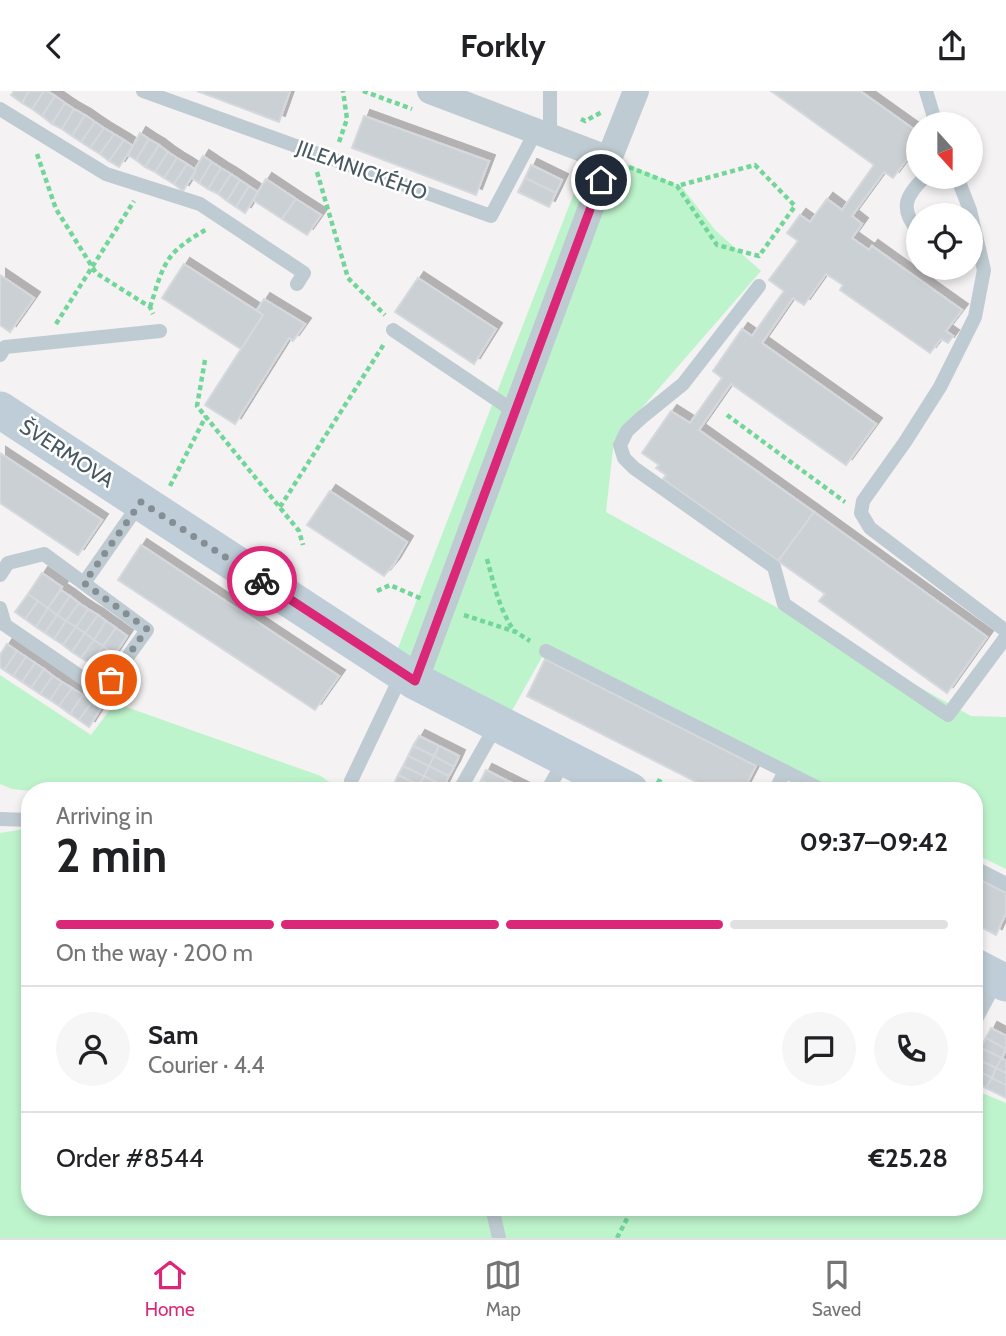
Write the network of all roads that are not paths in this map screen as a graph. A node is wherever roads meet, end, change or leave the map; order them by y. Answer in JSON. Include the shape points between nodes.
{"nodes":[{"id":1,"x":143,"y":91,"type":"edge"},
{"id":2,"x":550,"y":91,"type":"edge"},
{"id":3,"x":636,"y":91,"type":"edge"},
{"id":4,"x":926,"y":91,"type":"edge"},
{"id":5,"x":422,"y":100,"type":"edge"},
{"id":6,"x":0,"y":109,"type":"edge"},
{"id":7,"x":932,"y":112,"type":"edge"},
{"id":8,"x":543,"y":134,"type":"junction"},
{"id":9,"x":609,"y":159,"type":"junction"},
{"id":10,"x":982,"y":280,"type":"edge"},
{"id":11,"x":297,"y":284,"type":"dead end"},
{"id":12,"x":759,"y":286,"type":"dead end"},
{"id":13,"x":393,"y":330,"type":"road end"},
{"id":14,"x":160,"y":331,"type":"road end"},
{"id":15,"x":0,"y":355,"type":"edge"},
{"id":16,"x":0,"y":409,"type":"edge"},
{"id":17,"x":515,"y":412,"type":"junction"},
{"id":18,"x":155,"y":496,"type":"junction"},
{"id":19,"x":0,"y":575,"type":"edge"},
{"id":20,"x":84,"y":583,"type":"junction"},
{"id":21,"x":0,"y":608,"type":"edge"},
{"id":22,"x":1006,"y":631,"type":"edge"},
{"id":23,"x":1006,"y":637,"type":"edge"},
{"id":24,"x":546,"y":651,"type":"road end"},
{"id":25,"x":409,"y":677,"type":"junction"},
{"id":26,"x":497,"y":723,"type":"junction"},
{"id":27,"x":565,"y":758,"type":"junction"},
{"id":28,"x":785,"y":771,"type":"junction"},
{"id":29,"x":351,"y":781,"type":"dead end"},
{"id":30,"x":465,"y":782,"type":"edge"},
{"id":31,"x":552,"y":782,"type":"edge"},
{"id":32,"x":612,"y":782,"type":"edge"},
{"id":33,"x":780,"y":782,"type":"edge"},
{"id":34,"x":806,"y":782,"type":"edge"},
{"id":35,"x":0,"y":819,"type":"edge"},
{"id":36,"x":21,"y":820,"type":"edge"},
{"id":37,"x":983,"y":872,"type":"edge"},
{"id":38,"x":1006,"y":884,"type":"edge"},
{"id":39,"x":993,"y":976,"type":"edge"},
{"id":40,"x":983,"y":1001,"type":"edge"},
{"id":41,"x":494,"y":1216,"type":"edge"},
{"id":42,"x":499,"y":1238,"type":"edge"}],
"edges":[{"from":1,"to":8,"type":"lane","name":"JILEMNICKÉHO","via":[[491,216]]},
{"from":2,"to":8,"type":"lane"},
{"from":3,"to":9,"type":"street"},
{"from":4,"to":7,"type":"lane"},
{"from":5,"to":8,"type":"street"},
{"from":6,"to":11,"type":"lane","via":[[106,174],[200,204],[304,273]]},
{"from":8,"to":9,"type":"street"},
{"from":9,"to":17,"type":"street"},
{"from":10,"to":22,"type":"lane","via":[[975,317],[940,387],[863,501],[861,513],[870,529]]},
{"from":12,"to":23,"type":"lane","via":[[683,384],[626,431],[620,445],[624,457],[774,567],[784,604],[947,715]]},
{"from":13,"to":17,"type":"lane"},
{"from":14,"to":15,"type":"lane","via":[[5,347]]},
{"from":16,"to":18,"type":"street","name":"ŠVERMOVA"},
{"from":17,"to":25,"type":"street"},
{"from":18,"to":20,"type":"lane"},
{"from":18,"to":25,"type":"street","name":"ŠVERMOVA"},
{"from":19,"to":20,"type":"lane","via":[[8,563],[44,554]]},
{"from":20,"to":21,"type":"lane","via":[[147,629],[111,680],[90,683],[5,625]]},
{"from":24,"to":28,"type":"lane"},
{"from":25,"to":26,"type":"street","name":"ŠVERMOVA"},
{"from":25,"to":29,"type":"lane"},
{"from":26,"to":27,"type":"street","name":"ŠVERMOVA"},
{"from":26,"to":30,"type":"lane"},
{"from":27,"to":31,"type":"lane"},
{"from":27,"to":32,"type":"street","name":"ŠVERMOVA"},
{"from":28,"to":33,"type":"lane"},
{"from":28,"to":34,"type":"lane"},
{"from":35,"to":36,"type":"lane"},
{"from":37,"to":38,"type":"lane"},
{"from":39,"to":40,"type":"lane"},
{"from":41,"to":42,"type":"lane"}]}
